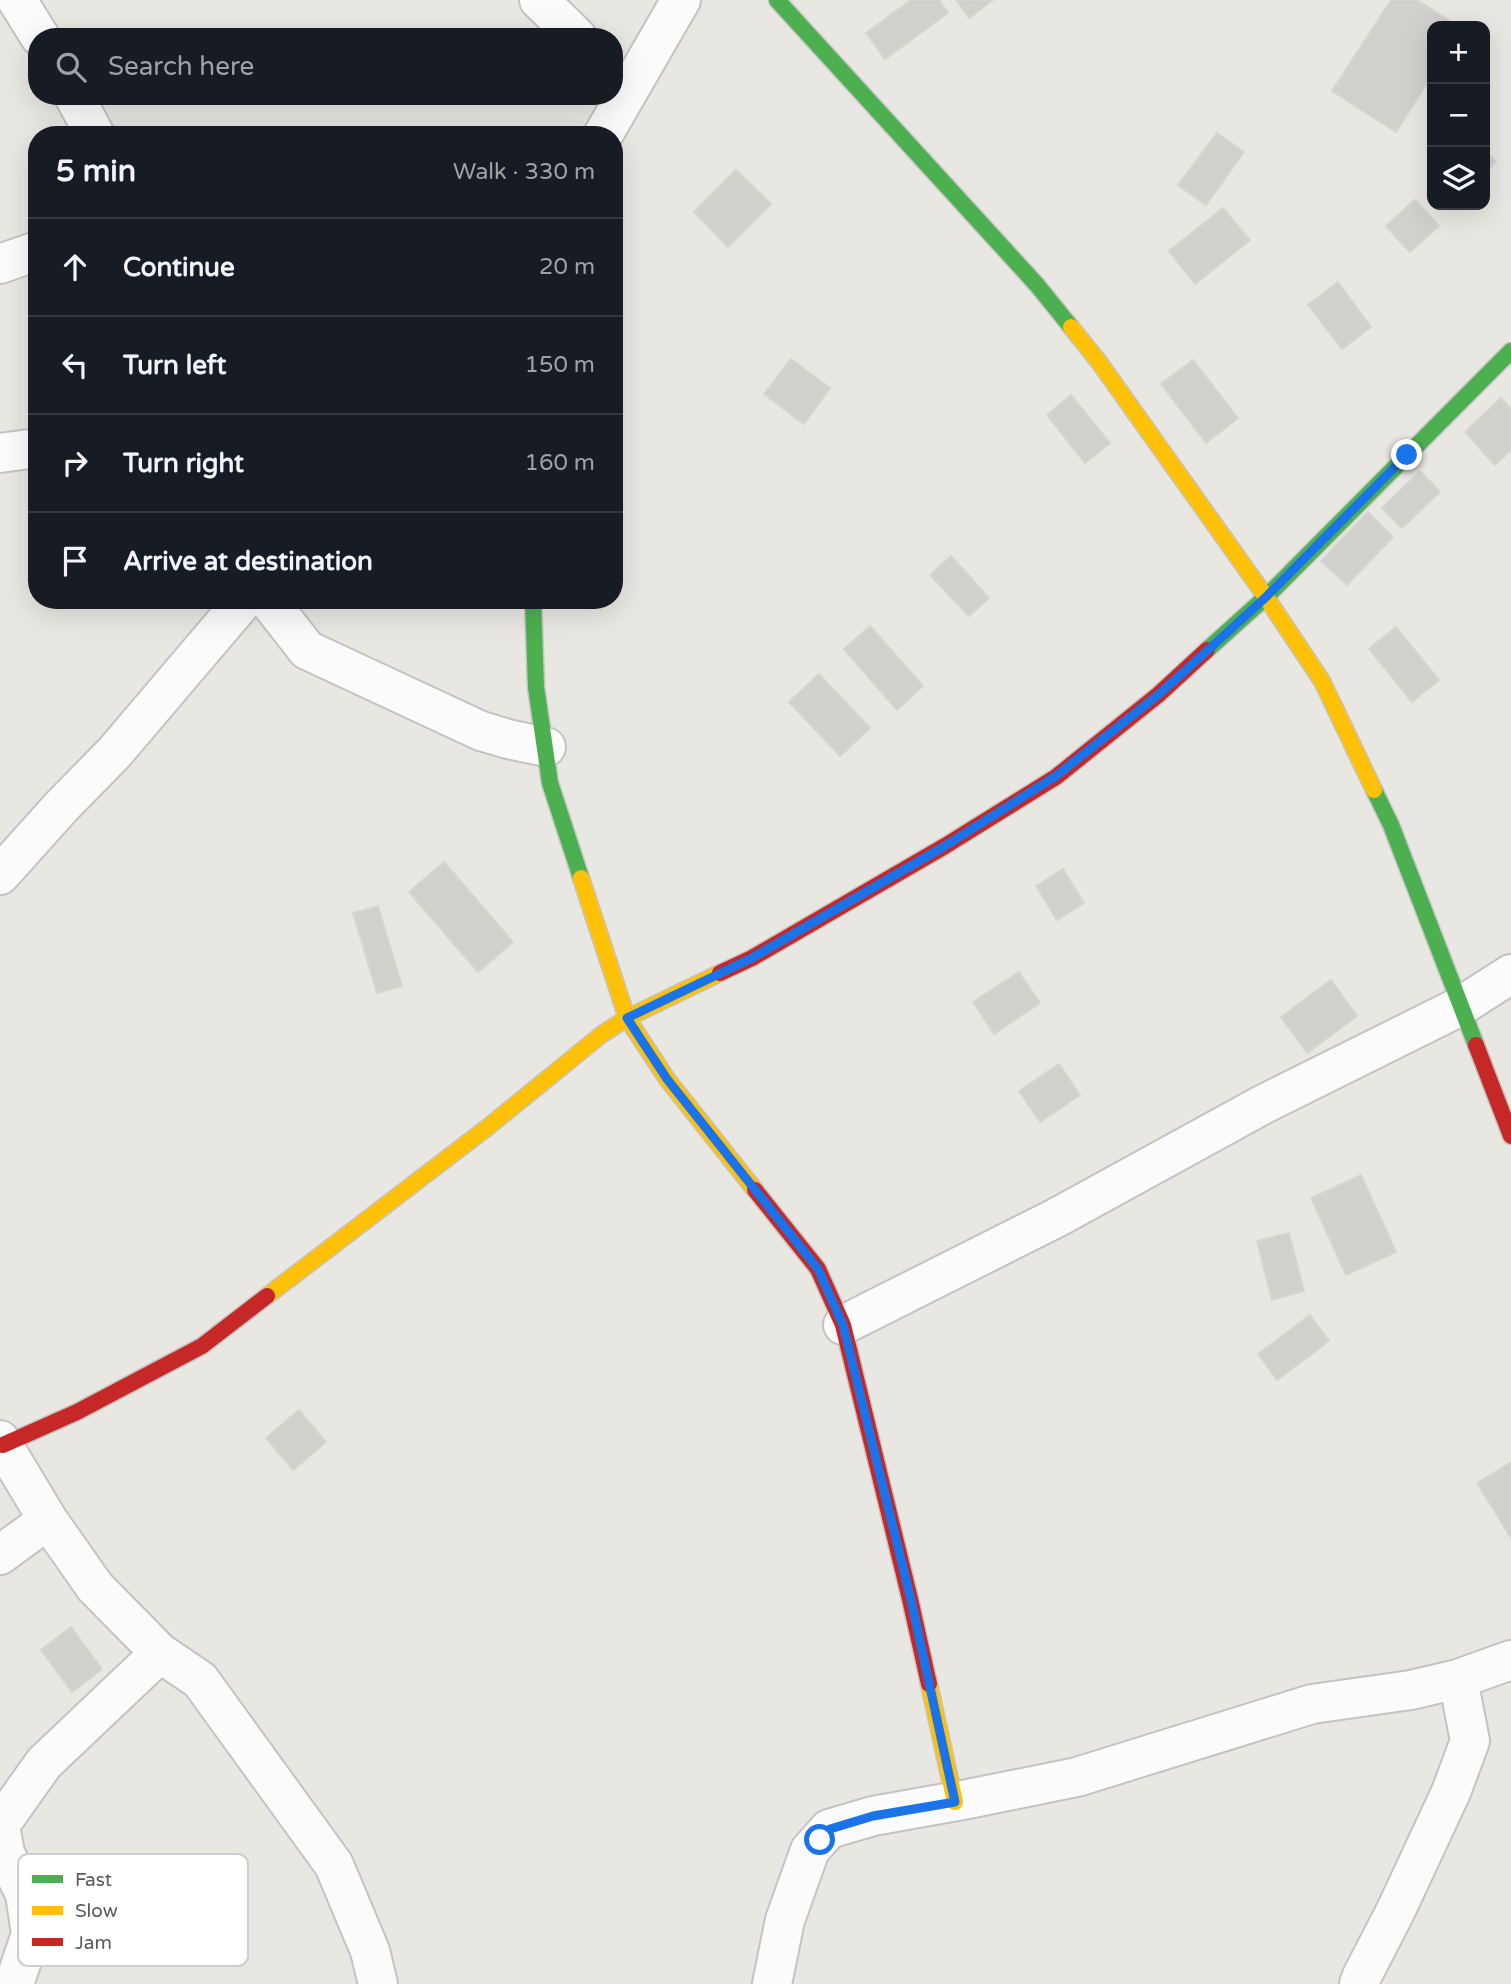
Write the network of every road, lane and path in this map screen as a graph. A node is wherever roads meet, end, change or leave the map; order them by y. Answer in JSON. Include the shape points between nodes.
{"nodes":[{"id":1,"x":17,"y":0,"type":"edge"},
{"id":2,"x":539,"y":0,"type":"edge"},
{"id":3,"x":681,"y":0,"type":"edge"},
{"id":4,"x":777,"y":0,"type":"edge"},
{"id":5,"x":34,"y":28,"type":"edge"},
{"id":6,"x":568,"y":28,"type":"edge"},
{"id":7,"x":623,"y":80,"type":"edge"},
{"id":8,"x":79,"y":105,"type":"edge"},
{"id":9,"x":614,"y":105,"type":"edge"},
{"id":10,"x":90,"y":126,"type":"edge"},
{"id":11,"x":606,"y":126,"type":"edge"},
{"id":12,"x":28,"y":254,"type":"edge"},
{"id":13,"x":0,"y":264,"type":"edge"},
{"id":14,"x":1511,"y":351,"type":"edge"},
{"id":15,"x":28,"y":449,"type":"edge"},
{"id":16,"x":0,"y":453,"type":"edge"},
{"id":17,"x":1266,"y":597,"type":"junction"},
{"id":18,"x":236,"y":609,"type":"edge"},
{"id":19,"x":275,"y":609,"type":"edge"},
{"id":20,"x":533,"y":609,"type":"edge"},
{"id":21,"x":546,"y":747,"type":"junction"},
{"id":22,"x":0,"y":875,"type":"edge"},
{"id":23,"x":1511,"y":974,"type":"edge"},
{"id":24,"x":1461,"y":1006,"type":"junction"},
{"id":25,"x":627,"y":1018,"type":"junction"},
{"id":26,"x":1511,"y":1136,"type":"edge"},
{"id":27,"x":843,"y":1325,"type":"junction"},
{"id":28,"x":1,"y":1442,"type":"edge"},
{"id":29,"x":48,"y":1520,"type":"junction"},
{"id":30,"x":0,"y":1555,"type":"edge"},
{"id":31,"x":160,"y":1653,"type":"junction"},
{"id":32,"x":1511,"y":1660,"type":"edge"},
{"id":33,"x":1458,"y":1679,"type":"junction"},
{"id":34,"x":955,"y":1802,"type":"junction"},
{"id":35,"x":0,"y":1826,"type":"edge"},
{"id":36,"x":18,"y":1880,"type":"edge"},
{"id":37,"x":20,"y":1966,"type":"edge"},
{"id":38,"x":14,"y":1984,"type":"edge"},
{"id":39,"x":378,"y":1984,"type":"edge"},
{"id":40,"x":772,"y":1984,"type":"edge"},
{"id":41,"x":1359,"y":1984,"type":"edge"}],
"edges":[{"from":1,"to":5,"type":"street"},
{"from":2,"to":6,"type":"street"},
{"from":3,"to":7,"type":"street"},
{"from":4,"to":17,"type":"street","via":[[1037,285],[1099,362]]},
{"from":8,"to":10,"type":"street"},
{"from":9,"to":11,"type":"street"},
{"from":12,"to":13,"type":"street"},
{"from":14,"to":17,"type":"street"},
{"from":15,"to":16,"type":"street"},
{"from":17,"to":24,"type":"street","via":[[1328,692],[1391,825]]},
{"from":17,"to":25,"type":"street","via":[[1158,695],[1056,776],[752,958]]},
{"from":18,"to":22,"type":"street","via":[[114,753]]},
{"from":19,"to":21,"type":"street","via":[[307,650],[481,731]]},
{"from":20,"to":21,"type":"street","via":[[536,687]]},
{"from":21,"to":25,"type":"street","via":[[551,783]]},
{"from":23,"to":24,"type":"street"},
{"from":24,"to":26,"type":"street"},
{"from":24,"to":27,"type":"street"},
{"from":25,"to":27,"type":"street","via":[[667,1079],[818,1269]]},
{"from":25,"to":28,"type":"street","via":[[202,1346],[77,1412]]},
{"from":27,"to":34,"type":"street"},
{"from":28,"to":29,"type":"street"},
{"from":29,"to":30,"type":"street"},
{"from":29,"to":31,"type":"street","via":[[95,1587]]},
{"from":31,"to":35,"type":"street","via":[[44,1763]]},
{"from":31,"to":39,"type":"street","via":[[200,1680],[334,1865],[370,1951]]},
{"from":32,"to":33,"type":"street"},
{"from":33,"to":34,"type":"street","via":[[1312,1704],[1077,1777]]},
{"from":33,"to":41,"type":"street","via":[[1470,1741],[1451,1792]]},
{"from":34,"to":40,"type":"street","via":[[873,1816],[830,1829],[810,1850],[785,1920]]},
{"from":35,"to":36,"type":"street","via":[[5,1853]]},
{"from":37,"to":38,"type":"street"}]}
